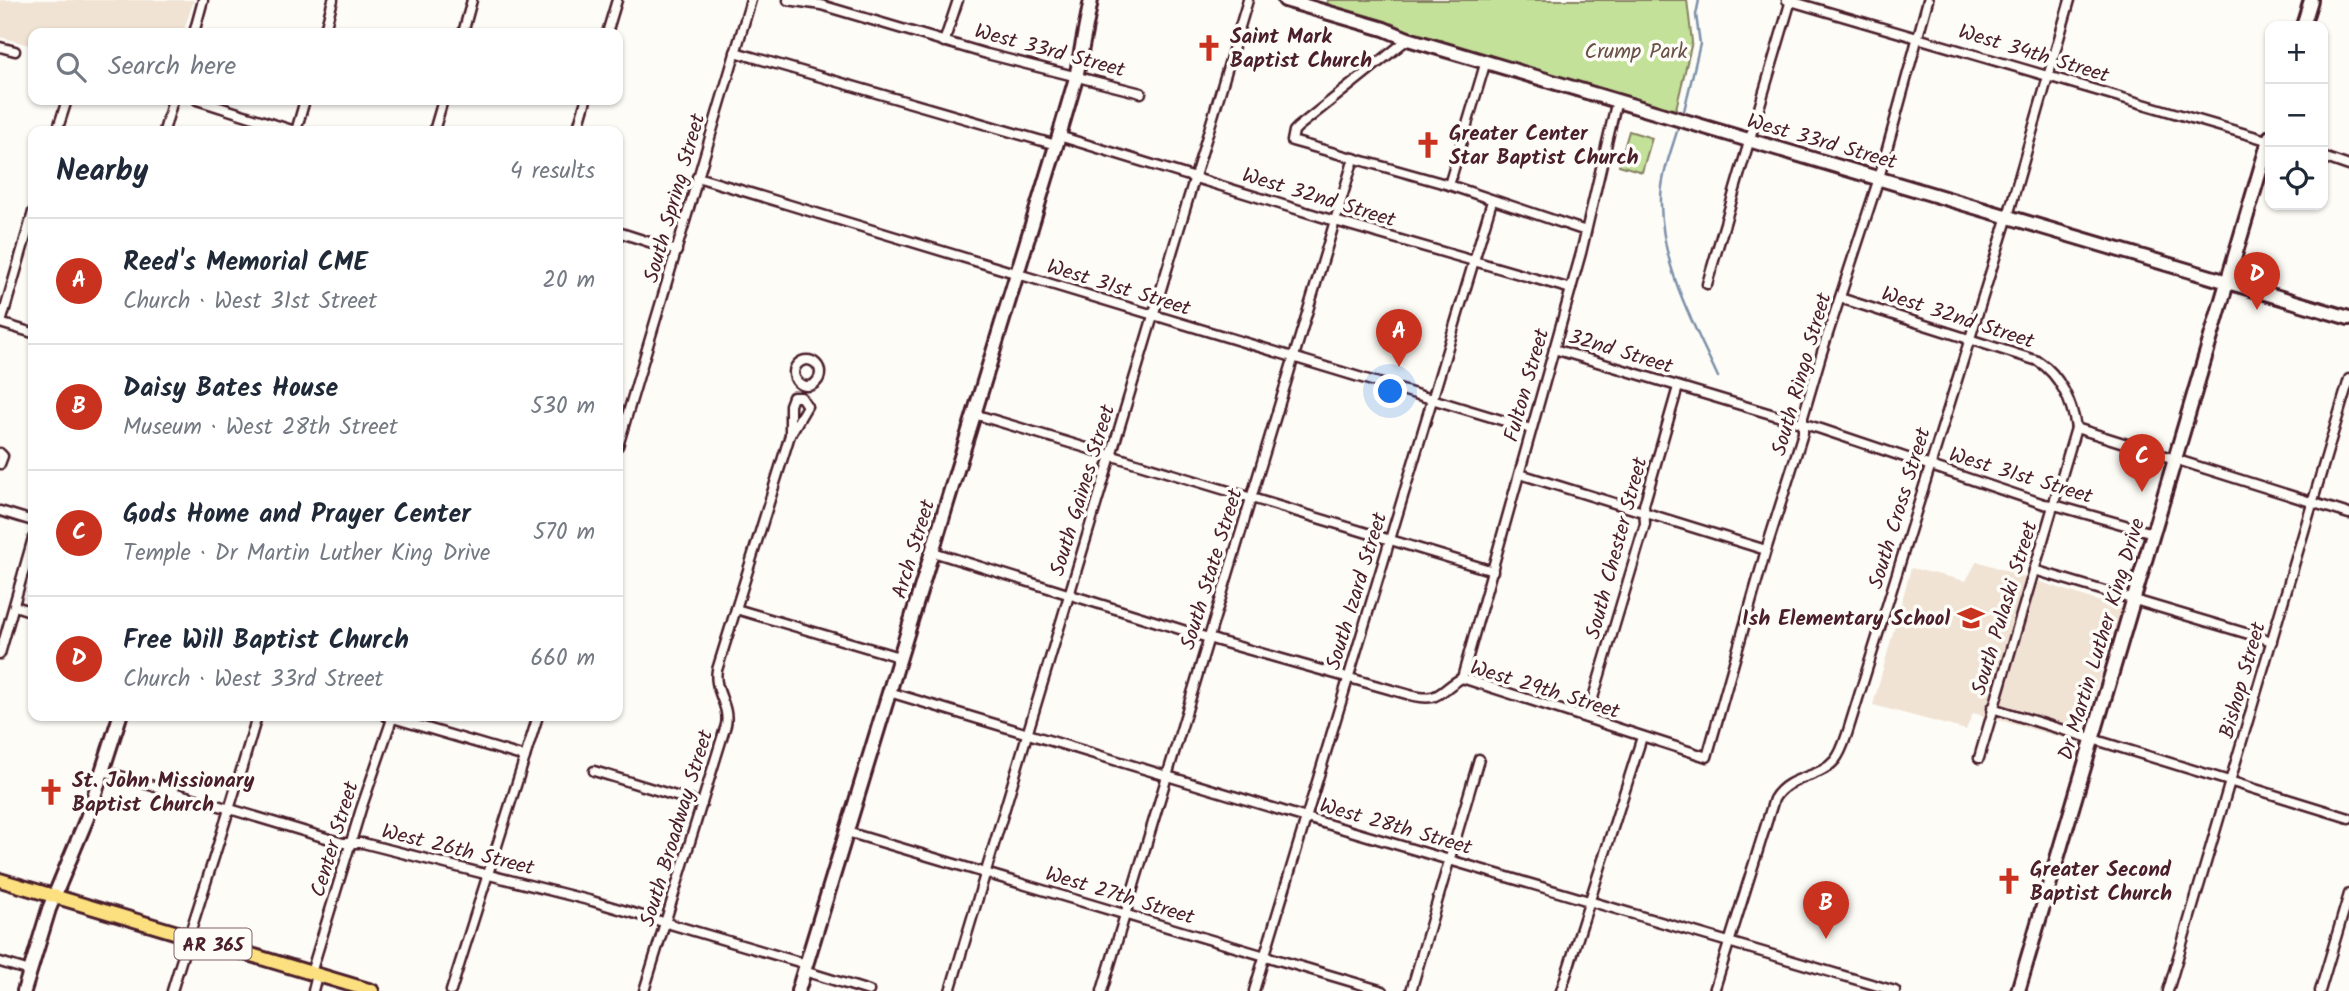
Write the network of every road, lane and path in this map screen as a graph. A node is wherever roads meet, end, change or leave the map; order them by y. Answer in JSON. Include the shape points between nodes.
{"nodes":[{"id":1,"x":203,"y":0,"type":"edge"},
{"id":2,"x":333,"y":0,"type":"edge"},
{"id":3,"x":472,"y":0,"type":"edge"},
{"id":4,"x":617,"y":0,"type":"edge"},
{"id":5,"x":751,"y":0,"type":"edge"},
{"id":6,"x":788,"y":0,"type":"edge"},
{"id":7,"x":958,"y":0,"type":"edge"},
{"id":8,"x":1091,"y":0,"type":"edge"},
{"id":9,"x":1248,"y":0,"type":"edge"},
{"id":10,"x":1285,"y":0,"type":"edge"},
{"id":11,"x":1790,"y":0,"type":"edge"},
{"id":12,"x":1928,"y":0,"type":"edge"},
{"id":13,"x":2070,"y":0,"type":"edge"},
{"id":14,"x":2308,"y":1,"type":"edge"},
{"id":15,"x":821,"y":2,"type":"edge"},
{"id":16,"x":2304,"y":21,"type":"edge"},
{"id":17,"x":195,"y":28,"type":"edge"},
{"id":18,"x":325,"y":28,"type":"edge"},
{"id":19,"x":464,"y":28,"type":"edge"},
{"id":20,"x":609,"y":28,"type":"edge"},
{"id":21,"x":1917,"y":37,"type":"junction"},
{"id":22,"x":1408,"y":39,"type":"junction"},
{"id":23,"x":944,"y":42,"type":"junction"},
{"id":24,"x":0,"y":47,"type":"edge"},
{"id":25,"x":15,"y":51,"type":"dead end"},
{"id":26,"x":735,"y":52,"type":"junction"},
{"id":27,"x":1486,"y":61,"type":"junction"},
{"id":28,"x":2048,"y":76,"type":"junction"},
{"id":29,"x":1076,"y":78,"type":"junction"},
{"id":30,"x":1141,"y":93,"type":"dead end"},
{"id":31,"x":1617,"y":100,"type":"junction"},
{"id":32,"x":65,"y":105,"type":"edge"},
{"id":33,"x":172,"y":105,"type":"edge"},
{"id":34,"x":213,"y":105,"type":"edge"},
{"id":35,"x":304,"y":105,"type":"edge"},
{"id":36,"x":442,"y":105,"type":"edge"},
{"id":37,"x":585,"y":105,"type":"edge"},
{"id":38,"x":59,"y":126,"type":"edge"},
{"id":39,"x":165,"y":126,"type":"edge"},
{"id":40,"x":280,"y":126,"type":"edge"},
{"id":41,"x":297,"y":126,"type":"edge"},
{"id":42,"x":435,"y":126,"type":"edge"},
{"id":43,"x":578,"y":126,"type":"edge"},
{"id":44,"x":1749,"y":139,"type":"junction"},
{"id":45,"x":2265,"y":139,"type":"edge"},
{"id":46,"x":1057,"y":140,"type":"junction"},
{"id":47,"x":2268,"y":147,"type":"edge"},
{"id":48,"x":1354,"y":158,"type":"junction"},
{"id":49,"x":2328,"y":159,"type":"edge"},
{"id":50,"x":2349,"y":166,"type":"edge"},
{"id":51,"x":697,"y":177,"type":"junction"},
{"id":52,"x":1195,"y":177,"type":"junction"},
{"id":53,"x":1879,"y":178,"type":"junction"},
{"id":54,"x":1448,"y":185,"type":"junction"},
{"id":55,"x":1492,"y":201,"type":"junction"},
{"id":56,"x":2008,"y":216,"type":"junction"},
{"id":57,"x":1335,"y":221,"type":"junction"},
{"id":58,"x":28,"y":229,"type":"edge"},
{"id":59,"x":1586,"y":231,"type":"junction"},
{"id":60,"x":623,"y":234,"type":"edge"},
{"id":61,"x":677,"y":251,"type":"junction"},
{"id":62,"x":1474,"y":261,"type":"junction"},
{"id":63,"x":1017,"y":274,"type":"junction"},
{"id":64,"x":2228,"y":281,"type":"junction"},
{"id":65,"x":1707,"y":284,"type":"dead end"},
{"id":66,"x":1571,"y":289,"type":"junction"},
{"id":67,"x":1840,"y":298,"type":"junction"},
{"id":68,"x":1153,"y":316,"type":"junction"},
{"id":69,"x":2349,"y":318,"type":"edge"},
{"id":70,"x":0,"y":323,"type":"edge"},
{"id":71,"x":28,"y":331,"type":"edge"},
{"id":72,"x":1969,"y":341,"type":"junction"},
{"id":73,"x":1554,"y":349,"type":"junction"},
{"id":74,"x":1294,"y":357,"type":"junction"},
{"id":75,"x":2349,"y":379,"type":"edge"},
{"id":76,"x":803,"y":386,"type":"dead end"},
{"id":77,"x":1678,"y":387,"type":"junction"},
{"id":78,"x":801,"y":397,"type":"junction"},
{"id":79,"x":1432,"y":400,"type":"junction"},
{"id":80,"x":974,"y":414,"type":"junction"},
{"id":81,"x":1803,"y":424,"type":"junction"},
{"id":82,"x":2076,"y":428,"type":"junction"},
{"id":83,"x":623,"y":429,"type":"edge"},
{"id":84,"x":1531,"y":429,"type":"junction"},
{"id":85,"x":790,"y":435,"type":"junction"},
{"id":86,"x":0,"y":453,"type":"edge"},
{"id":87,"x":1111,"y":455,"type":"junction"},
{"id":88,"x":2175,"y":460,"type":"junction"},
{"id":89,"x":0,"y":464,"type":"edge"},
{"id":90,"x":1932,"y":466,"type":"junction"},
{"id":91,"x":1520,"y":474,"type":"junction"},
{"id":92,"x":1251,"y":498,"type":"junction"},
{"id":93,"x":2312,"y":503,"type":"junction"},
{"id":94,"x":2052,"y":505,"type":"junction"},
{"id":95,"x":0,"y":511,"type":"edge"},
{"id":96,"x":1643,"y":512,"type":"junction"},
{"id":97,"x":2349,"y":514,"type":"edge"},
{"id":98,"x":28,"y":519,"type":"edge"},
{"id":99,"x":2153,"y":533,"type":"junction"},
{"id":100,"x":1390,"y":540,"type":"junction"},
{"id":101,"x":1766,"y":550,"type":"junction"},
{"id":102,"x":933,"y":552,"type":"junction"},
{"id":103,"x":28,"y":557,"type":"edge"},
{"id":104,"x":2034,"y":570,"type":"junction"},
{"id":105,"x":1493,"y":571,"type":"junction"},
{"id":106,"x":1069,"y":594,"type":"junction"},
{"id":107,"x":2133,"y":600,"type":"junction"},
{"id":108,"x":15,"y":606,"type":"junction"},
{"id":109,"x":736,"y":609,"type":"junction"},
{"id":110,"x":28,"y":610,"type":"edge"},
{"id":111,"x":1209,"y":638,"type":"junction"},
{"id":112,"x":2272,"y":641,"type":"junction"},
{"id":113,"x":0,"y":654,"type":"edge"},
{"id":114,"x":899,"y":657,"type":"junction"},
{"id":115,"x":1349,"y":677,"type":"junction"},
{"id":116,"x":1462,"y":678,"type":"junction"},
{"id":117,"x":889,"y":692,"type":"junction"},
{"id":118,"x":1992,"y":708,"type":"junction"},
{"id":119,"x":1587,"y":719,"type":"junction"},
{"id":120,"x":118,"y":721,"type":"edge"},
{"id":121,"x":256,"y":721,"type":"edge"},
{"id":122,"x":388,"y":721,"type":"edge"},
{"id":123,"x":406,"y":721,"type":"edge"},
{"id":124,"x":536,"y":721,"type":"edge"},
{"id":125,"x":1027,"y":733,"type":"junction"},
{"id":126,"x":1642,"y":737,"type":"junction"},
{"id":127,"x":2092,"y":739,"type":"junction"},
{"id":128,"x":525,"y":757,"type":"junction"},
{"id":129,"x":1707,"y":757,"type":"joint"},
{"id":130,"x":1979,"y":758,"type":"dead end"},
{"id":131,"x":1479,"y":759,"type":"dead end"},
{"id":132,"x":103,"y":771,"type":"junction"},
{"id":133,"x":594,"y":771,"type":"dead end"},
{"id":134,"x":1167,"y":775,"type":"junction"},
{"id":135,"x":2230,"y":781,"type":"junction"},
{"id":136,"x":702,"y":804,"type":"junction"},
{"id":137,"x":231,"y":809,"type":"junction"},
{"id":138,"x":1307,"y":817,"type":"junction"},
{"id":139,"x":2349,"y":818,"type":"edge"},
{"id":140,"x":847,"y":832,"type":"junction"},
{"id":141,"x":350,"y":845,"type":"junction"},
{"id":142,"x":1451,"y":860,"type":"junction"},
{"id":143,"x":985,"y":873,"type":"junction"},
{"id":144,"x":489,"y":875,"type":"junction"},
{"id":145,"x":0,"y":880,"type":"edge"},
{"id":146,"x":2349,"y":894,"type":"edge"},
{"id":147,"x":53,"y":896,"type":"junction"},
{"id":148,"x":1588,"y":900,"type":"junction"},
{"id":149,"x":1125,"y":914,"type":"junction"},
{"id":150,"x":666,"y":923,"type":"junction"},
{"id":151,"x":190,"y":937,"type":"junction"},
{"id":152,"x":1729,"y":943,"type":"junction"},
{"id":153,"x":1264,"y":956,"type":"junction"},
{"id":154,"x":0,"y":962,"type":"edge"},
{"id":155,"x":805,"y":968,"type":"junction"},
{"id":156,"x":30,"y":971,"type":"junction"},
{"id":157,"x":314,"y":974,"type":"junction"},
{"id":158,"x":24,"y":991,"type":"edge"},
{"id":159,"x":172,"y":991,"type":"edge"},
{"id":160,"x":313,"y":991,"type":"edge"},
{"id":161,"x":372,"y":991,"type":"edge"},
{"id":162,"x":451,"y":991,"type":"edge"},
{"id":163,"x":644,"y":991,"type":"edge"},
{"id":164,"x":798,"y":991,"type":"edge"},
{"id":165,"x":869,"y":991,"type":"edge"},
{"id":166,"x":950,"y":991,"type":"edge"},
{"id":167,"x":1102,"y":991,"type":"edge"},
{"id":168,"x":1254,"y":991,"type":"edge"},
{"id":169,"x":1383,"y":991,"type":"edge"},
{"id":170,"x":1411,"y":991,"type":"edge"},
{"id":171,"x":1561,"y":991,"type":"edge"},
{"id":172,"x":1714,"y":991,"type":"edge"},
{"id":173,"x":1895,"y":991,"type":"edge"},
{"id":174,"x":2018,"y":991,"type":"edge"},
{"id":175,"x":2168,"y":991,"type":"edge"},
{"id":176,"x":2320,"y":991,"type":"edge"}],
"edges":[{"from":1,"to":17,"type":"street"},
{"from":2,"to":18,"type":"street"},
{"from":3,"to":19,"type":"street"},
{"from":4,"to":20,"type":"street"},
{"from":5,"to":26,"type":"street","name":"South Spring Street"},
{"from":6,"to":15,"type":"street","name":"West 33rd Street"},
{"from":7,"to":23,"type":"street"},
{"from":8,"to":29,"type":"street","name":"Arch Street"},
{"from":9,"to":52,"type":"street","name":"South Gaines Street"},
{"from":10,"to":22,"type":"street","name":"West 33rd Street"},
{"from":11,"to":21,"type":"street","name":"West 34th Street"},
{"from":11,"to":44,"type":"street"},
{"from":12,"to":21,"type":"street","name":"South Ringo Street"},
{"from":13,"to":28,"type":"street","name":"South Cross Street"},
{"from":14,"to":16,"type":"street"},
{"from":15,"to":23,"type":"street","name":"West 33rd Street"},
{"from":21,"to":28,"type":"street","name":"West 34th Street"},
{"from":21,"to":53,"type":"street","name":"South Ringo Street"},
{"from":22,"to":27,"type":"street","name":"West 33rd Street"},
{"from":22,"to":48,"type":"street","via":[[1298,127],[1292,141]]},
{"from":23,"to":29,"type":"street","name":"West 33rd Street"},
{"from":24,"to":25,"type":"street"},
{"from":26,"to":46,"type":"street","name":"West 32nd Street"},
{"from":26,"to":51,"type":"street","name":"South Spring Street"},
{"from":27,"to":31,"type":"street","name":"West 33rd Street"},
{"from":27,"to":54,"type":"street"},
{"from":28,"to":45,"type":"street","name":"West 34th Street"},
{"from":28,"to":56,"type":"street","name":"South Cross Street"},
{"from":29,"to":30,"type":"street","name":"West 33rd Street"},
{"from":29,"to":46,"type":"street","name":"Arch Street"},
{"from":31,"to":44,"type":"street","name":"West 33rd Street"},
{"from":31,"to":59,"type":"street","name":"Fulton Street"},
{"from":32,"to":38,"type":"street"},
{"from":33,"to":39,"type":"street"},
{"from":34,"to":40,"type":"street"},
{"from":35,"to":41,"type":"street"},
{"from":36,"to":42,"type":"street"},
{"from":37,"to":43,"type":"street"},
{"from":44,"to":53,"type":"street","name":"West 33rd Street"},
{"from":44,"to":65,"type":"street"},
{"from":46,"to":52,"type":"street","name":"West 32nd Street"},
{"from":46,"to":63,"type":"street","name":"Arch Street"},
{"from":47,"to":64,"type":"street","name":"Dr Martin Luther King Drive"},
{"from":48,"to":54,"type":"street"},
{"from":48,"to":57,"type":"street","name":"South State Street"},
{"from":49,"to":50,"type":"street"},
{"from":51,"to":61,"type":"street","name":"South Spring Street"},
{"from":51,"to":63,"type":"street","name":"West 31st Street"},
{"from":52,"to":57,"type":"street","name":"West 32nd Street"},
{"from":52,"to":68,"type":"street","name":"South Gaines Street"},
{"from":53,"to":56,"type":"street","name":"West 33rd Street"},
{"from":53,"to":67,"type":"street","name":"South Ringo Street"},
{"from":54,"to":55,"type":"street"},
{"from":55,"to":59,"type":"street"},
{"from":55,"to":62,"type":"street","name":"South Izard Street"},
{"from":56,"to":64,"type":"street","name":"West 33rd Street"},
{"from":56,"to":72,"type":"street","name":"South Cross Street"},
{"from":57,"to":62,"type":"street","name":"West 32nd Street"},
{"from":57,"to":74,"type":"street","name":"South State Street"},
{"from":58,"to":70,"type":"street"},
{"from":59,"to":66,"type":"street","name":"Fulton Street"},
{"from":60,"to":61,"type":"street"},
{"from":61,"to":83,"type":"street","name":"South Spring Street"},
{"from":62,"to":66,"type":"street","name":"West 32nd Street"},
{"from":62,"to":79,"type":"street","name":"South Izard Street"},
{"from":63,"to":68,"type":"street","name":"West 31st Street"},
{"from":63,"to":80,"type":"street","name":"Arch Street"},
{"from":64,"to":69,"type":"street","name":"West 33rd Street"},
{"from":64,"to":88,"type":"street","name":"Dr Martin Luther King Drive"},
{"from":66,"to":73,"type":"street","name":"Fulton Street"},
{"from":67,"to":72,"type":"street","name":"West 32nd Street"},
{"from":67,"to":81,"type":"street","name":"South Ringo Street"},
{"from":68,"to":74,"type":"street","name":"West 31st Street"},
{"from":68,"to":87,"type":"street","name":"South Gaines Street"},
{"from":70,"to":71,"type":"street"},
{"from":72,"to":82,"type":"street","name":"West 32nd Street","via":[[2027,356],[2048,368],[2066,396]]},
{"from":72,"to":90,"type":"street","name":"South Cross Street"},
{"from":73,"to":77,"type":"street","name":"32nd Street"},
{"from":73,"to":84,"type":"street","name":"Fulton Street"},
{"from":74,"to":79,"type":"street","name":"West 31st Street"},
{"from":74,"to":92,"type":"street","name":"South State Street"},
{"from":75,"to":93,"type":"street","name":"Bishop Street"},
{"from":76,"to":78,"type":"street","name":"South Broadway Street"},
{"from":77,"to":81,"type":"street","name":"West 31st Street"},
{"from":77,"to":96,"type":"street","name":"South Chester Street"},
{"from":78,"to":85,"type":"street","name":"South Broadway Street","via":[[807,406]]},
{"from":78,"to":85,"type":"street","name":"South Broadway Street","via":[[793,397],[790,405]]},
{"from":79,"to":84,"type":"street","name":"West 31st Street"},
{"from":79,"to":100,"type":"street","name":"South Izard Street"},
{"from":80,"to":87,"type":"street"},
{"from":80,"to":102,"type":"street","name":"Arch Street"},
{"from":81,"to":90,"type":"street","name":"West 31st Street"},
{"from":81,"to":101,"type":"street","name":"South Ringo Street"},
{"from":82,"to":88,"type":"street"},
{"from":82,"to":94,"type":"street","name":"South Pulaski Street"},
{"from":84,"to":91,"type":"street","name":"Fulton Street"},
{"from":85,"to":109,"type":"street","name":"South Broadway Street"},
{"from":86,"to":89,"type":"street"},
{"from":87,"to":92,"type":"street"},
{"from":87,"to":106,"type":"street","name":"South Gaines Street"},
{"from":88,"to":93,"type":"street"},
{"from":88,"to":99,"type":"street","name":"Dr Martin Luther King Drive"},
{"from":90,"to":94,"type":"street","name":"West 31st Street"},
{"from":90,"to":152,"type":"street","name":"South Cross Street","via":[[1842,748],[1827,767],[1785,785],[1774,799]]},
{"from":91,"to":96,"type":"street"},
{"from":91,"to":105,"type":"street","name":"Fulton Street"},
{"from":92,"to":100,"type":"street"},
{"from":92,"to":111,"type":"street","name":"South State Street"},
{"from":93,"to":97,"type":"street"},
{"from":93,"to":112,"type":"street","name":"Bishop Street"},
{"from":94,"to":99,"type":"street","name":"West 31st Street"},
{"from":94,"to":104,"type":"street","name":"South Pulaski Street"},
{"from":95,"to":98,"type":"street"},
{"from":96,"to":101,"type":"street"},
{"from":96,"to":119,"type":"street","name":"South Chester Street","via":[[1645,524]]},
{"from":99,"to":107,"type":"street","name":"Dr Martin Luther King Drive"},
{"from":100,"to":105,"type":"street"},
{"from":100,"to":115,"type":"street","name":"South Izard Street"},
{"from":101,"to":129,"type":"street","name":"South Ringo Street"},
{"from":102,"to":106,"type":"street","name":"West 29th Street"},
{"from":102,"to":114,"type":"street","name":"Arch Street"},
{"from":103,"to":108,"type":"street"},
{"from":104,"to":107,"type":"street"},
{"from":104,"to":118,"type":"street","name":"South Pulaski Street"},
{"from":105,"to":116,"type":"street","name":"Fulton Street"},
{"from":106,"to":111,"type":"street","name":"West 29th Street"},
{"from":106,"to":125,"type":"street","name":"South Gaines Street"},
{"from":107,"to":112,"type":"street"},
{"from":107,"to":127,"type":"street","name":"Dr Martin Luther King Drive"},
{"from":108,"to":110,"type":"street"},
{"from":108,"to":113,"type":"street"},
{"from":109,"to":114,"type":"street"},
{"from":109,"to":136,"type":"street","name":"South Broadway Street","via":[[716,676],[728,715]]},
{"from":111,"to":115,"type":"street","name":"West 29th Street"},
{"from":111,"to":134,"type":"street","name":"South State Street"},
{"from":112,"to":135,"type":"street","name":"Bishop Street"},
{"from":114,"to":117,"type":"street","name":"Arch Street"},
{"from":115,"to":116,"type":"street","name":"West 29th Street","via":[[1427,699]]},
{"from":115,"to":138,"type":"street","name":"South Izard Street"},
{"from":116,"to":119,"type":"street","name":"West 29th Street"},
{"from":117,"to":125,"type":"street","name":"West 28th Street"},
{"from":117,"to":140,"type":"street","name":"Arch Street"},
{"from":118,"to":127,"type":"street"},
{"from":118,"to":130,"type":"street","name":"South Pulaski Street"},
{"from":119,"to":126,"type":"street","name":"West 29th Street"},
{"from":120,"to":132,"type":"street"},
{"from":121,"to":137,"type":"street"},
{"from":122,"to":141,"type":"street","name":"Center Street"},
{"from":123,"to":128,"type":"street"},
{"from":124,"to":128,"type":"street"},
{"from":125,"to":134,"type":"street","name":"West 28th Street"},
{"from":125,"to":143,"type":"street","name":"South Gaines Street"},
{"from":126,"to":129,"type":"street","name":"West 29th Street"},
{"from":126,"to":148,"type":"street"},
{"from":127,"to":135,"type":"street"},
{"from":127,"to":174,"type":"street","name":"Dr Martin Luther King Drive"},
{"from":128,"to":144,"type":"street"},
{"from":131,"to":142,"type":"street"},
{"from":132,"to":137,"type":"street","name":"West 26th Street"},
{"from":132,"to":147,"type":"street","via":[[88,818]]},
{"from":133,"to":136,"type":"street"},
{"from":134,"to":138,"type":"street","name":"West 28th Street"},
{"from":134,"to":149,"type":"street","name":"South State Street"},
{"from":135,"to":139,"type":"street"},
{"from":135,"to":175,"type":"street","name":"Bishop Street"},
{"from":136,"to":150,"type":"street","name":"South Broadway Street"},
{"from":137,"to":141,"type":"street","name":"West 26th Street"},
{"from":137,"to":151,"type":"street"},
{"from":138,"to":142,"type":"street","name":"West 28th Street"},
{"from":138,"to":153,"type":"street","name":"South Izard Street"},
{"from":140,"to":143,"type":"street","name":"West 27th Street"},
{"from":140,"to":155,"type":"street","name":"Arch Street"},
{"from":141,"to":144,"type":"street","name":"West 26th Street","via":[[363,843]]},
{"from":141,"to":157,"type":"street","name":"Center Street"},
{"from":142,"to":148,"type":"street","name":"West 28th Street"},
{"from":142,"to":170,"type":"street"},
{"from":143,"to":149,"type":"street","name":"West 27th Street"},
{"from":143,"to":166,"type":"street","name":"South Gaines Street"},
{"from":144,"to":150,"type":"street","name":"West 26th Street"},
{"from":144,"to":162,"type":"street"},
{"from":145,"to":147,"type":"main road","number":"AR 365"},
{"from":146,"to":176,"type":"street"},
{"from":147,"to":151,"type":"main road","number":"AR 365"},
{"from":147,"to":156,"type":"street"},
{"from":148,"to":152,"type":"street","name":"West 28th Street"},
{"from":148,"to":171,"type":"street"},
{"from":149,"to":153,"type":"street","name":"West 27th Street"},
{"from":149,"to":167,"type":"street","name":"South State Street"},
{"from":150,"to":155,"type":"street","name":"West 26th Street"},
{"from":150,"to":163,"type":"street","name":"South Broadway Street"},
{"from":151,"to":157,"type":"main road","number":"AR 365"},
{"from":151,"to":159,"type":"street"},
{"from":152,"to":172,"type":"street","name":"South Cross Street"},
{"from":152,"to":173,"type":"street","name":"West 28th Street"},
{"from":153,"to":168,"type":"street","name":"South Izard Street"},
{"from":153,"to":169,"type":"street","name":"West 27th Street"},
{"from":154,"to":156,"type":"street"},
{"from":155,"to":164,"type":"street","name":"Arch Street"},
{"from":155,"to":165,"type":"street","name":"West 26th Street"},
{"from":156,"to":158,"type":"street"},
{"from":157,"to":160,"type":"street","name":"Center Street"},
{"from":157,"to":161,"type":"main road","number":"AR 365"}]}
